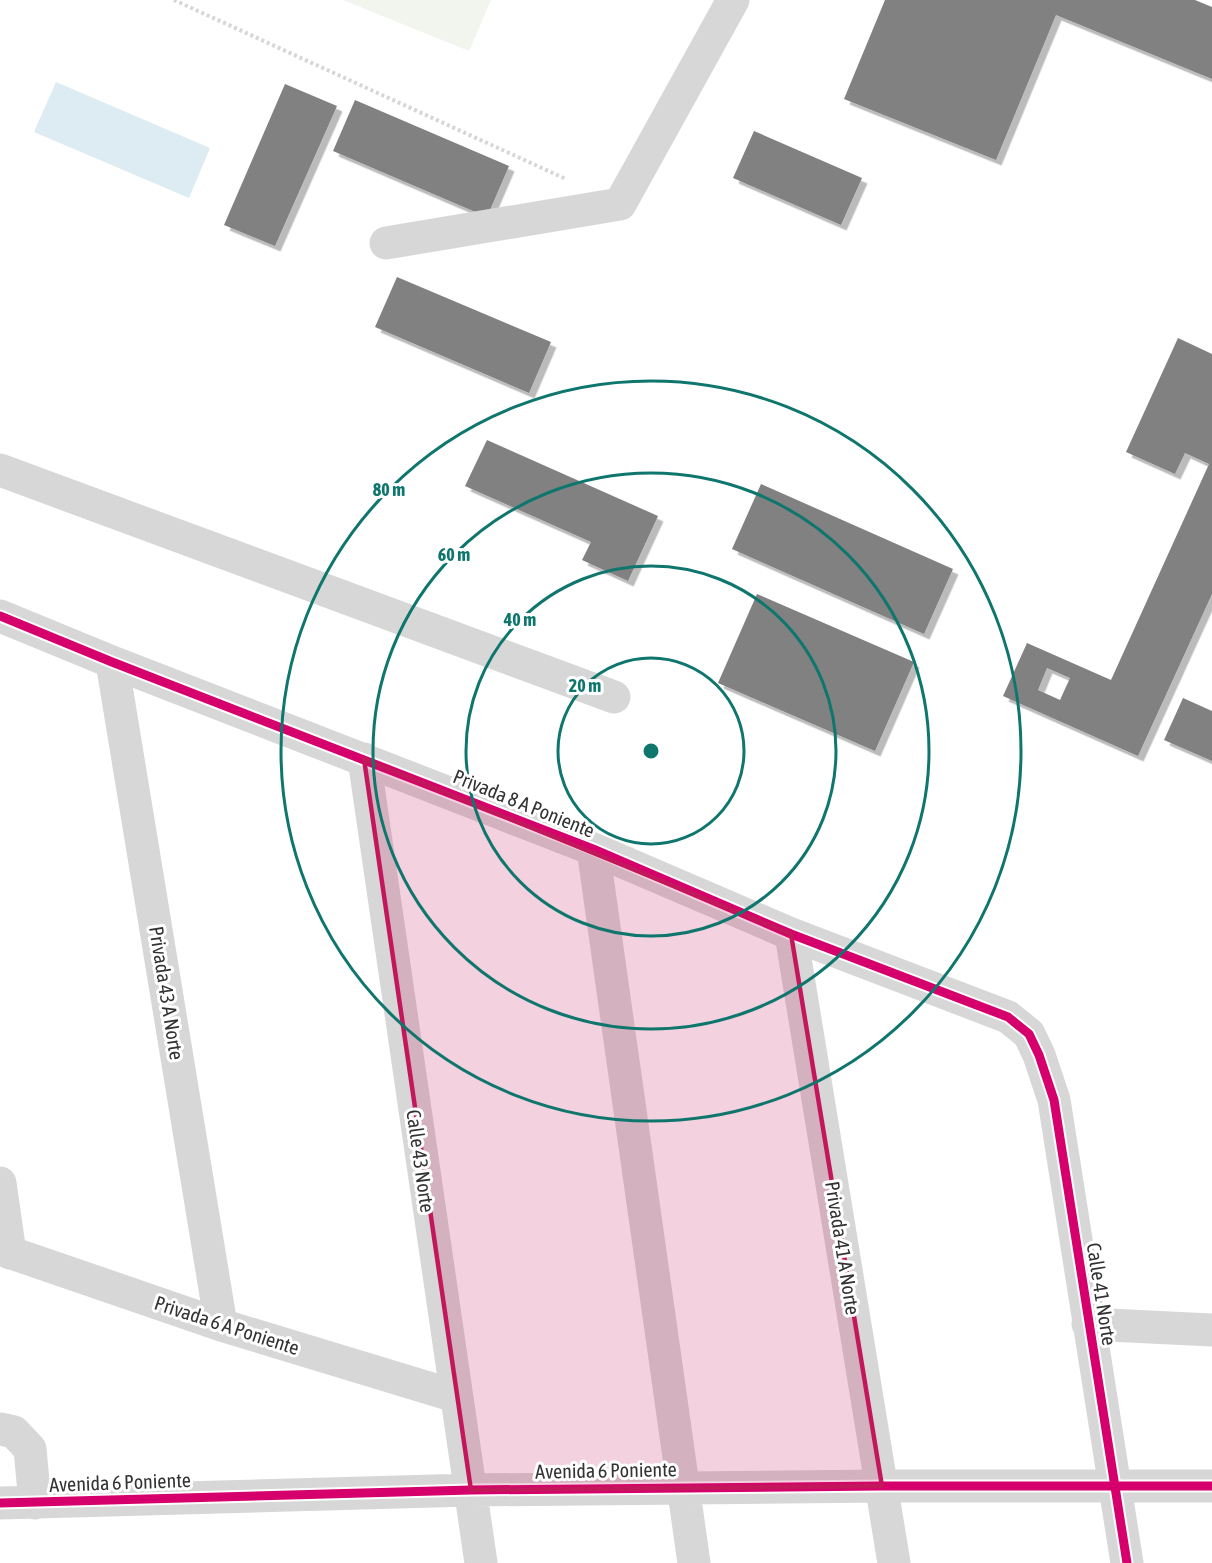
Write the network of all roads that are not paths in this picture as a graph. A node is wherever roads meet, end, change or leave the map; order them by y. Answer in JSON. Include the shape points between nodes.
{"nodes":[{"id":1,"x":733,"y":0,"type":"edge"},
{"id":2,"x":386,"y":243,"type":"dead end"},
{"id":3,"x":0,"y":470,"type":"edge"},
{"id":4,"x":0,"y":616,"type":"edge"},
{"id":5,"x":112,"y":662,"type":"junction"},
{"id":6,"x":614,"y":697,"type":"dead end"},
{"id":7,"x":364,"y":759,"type":"junction"},
{"id":8,"x":593,"y":849,"type":"junction"},
{"id":9,"x":791,"y":934,"type":"junction"},
{"id":10,"x":1029,"y":1034,"type":"joint"},
{"id":11,"x":0,"y":1183,"type":"edge"},
{"id":12,"x":5,"y":1251,"type":"edge"},
{"id":13,"x":1088,"y":1324,"type":"junction"},
{"id":14,"x":221,"y":1325,"type":"junction"},
{"id":15,"x":1212,"y":1330,"type":"edge"},
{"id":16,"x":455,"y":1396,"type":"junction"},
{"id":17,"x":0,"y":1429,"type":"edge"},
{"id":18,"x":1113,"y":1485,"type":"junction"},
{"id":19,"x":882,"y":1486,"type":"junction"},
{"id":20,"x":1212,"y":1486,"type":"edge"},
{"id":21,"x":685,"y":1487,"type":"junction"},
{"id":22,"x":471,"y":1490,"type":"junction"},
{"id":23,"x":0,"y":1503,"type":"edge"},
{"id":24,"x":35,"y":1503,"type":"junction"},
{"id":25,"x":481,"y":1563,"type":"edge"},
{"id":26,"x":694,"y":1563,"type":"edge"},
{"id":27,"x":894,"y":1563,"type":"edge"},
{"id":28,"x":1127,"y":1563,"type":"edge"}],
"edges":[{"from":1,"to":2,"type":"street","via":[[620,204]]},
{"from":3,"to":6,"type":"street"},
{"from":4,"to":5,"type":"street","name":"Privada 8 A Poniente"},
{"from":5,"to":7,"type":"street","name":"Privada 8 A Poniente"},
{"from":5,"to":14,"type":"street","name":"Privada 43 A Norte"},
{"from":7,"to":8,"type":"street","name":"Privada 8 A Poniente"},
{"from":7,"to":16,"type":"street","name":"Calle 43 Norte"},
{"from":8,"to":9,"type":"street","name":"Privada 8 A Poniente"},
{"from":8,"to":21,"type":"street"},
{"from":9,"to":10,"type":"street","name":"Privada 8 A Poniente","via":[[1008,1017]]},
{"from":9,"to":19,"type":"street","name":"Privada 41 A Norte"},
{"from":10,"to":13,"type":"street","name":"Calle 41 Norte","via":[[1054,1100]]},
{"from":11,"to":12,"type":"street"},
{"from":12,"to":14,"type":"street","name":"Privada 6 A Poniente"},
{"from":13,"to":15,"type":"street"},
{"from":13,"to":18,"type":"street","name":"Calle 41 Norte"},
{"from":14,"to":16,"type":"street","name":"Privada 6 A Poniente"},
{"from":16,"to":22,"type":"street","name":"Calle 43 Norte"},
{"from":17,"to":24,"type":"street","via":[[14,1432],[30,1449]]},
{"from":18,"to":19,"type":"street","name":"Avenida 6 Poniente"},
{"from":18,"to":20,"type":"street","name":"Avenida 6 Poniente"},
{"from":18,"to":28,"type":"street","name":"Calle 41 Norte"},
{"from":19,"to":21,"type":"street","name":"Avenida 6 Poniente"},
{"from":19,"to":27,"type":"street","name":"Privada 41 A Norte"},
{"from":21,"to":22,"type":"street","name":"Avenida 6 Poniente"},
{"from":21,"to":26,"type":"street"},
{"from":22,"to":24,"type":"street","name":"Avenida 6 Poniente"},
{"from":22,"to":25,"type":"street","name":"Calle 43 Norte"},
{"from":23,"to":24,"type":"street","name":"Avenida 6 Poniente"}]}
